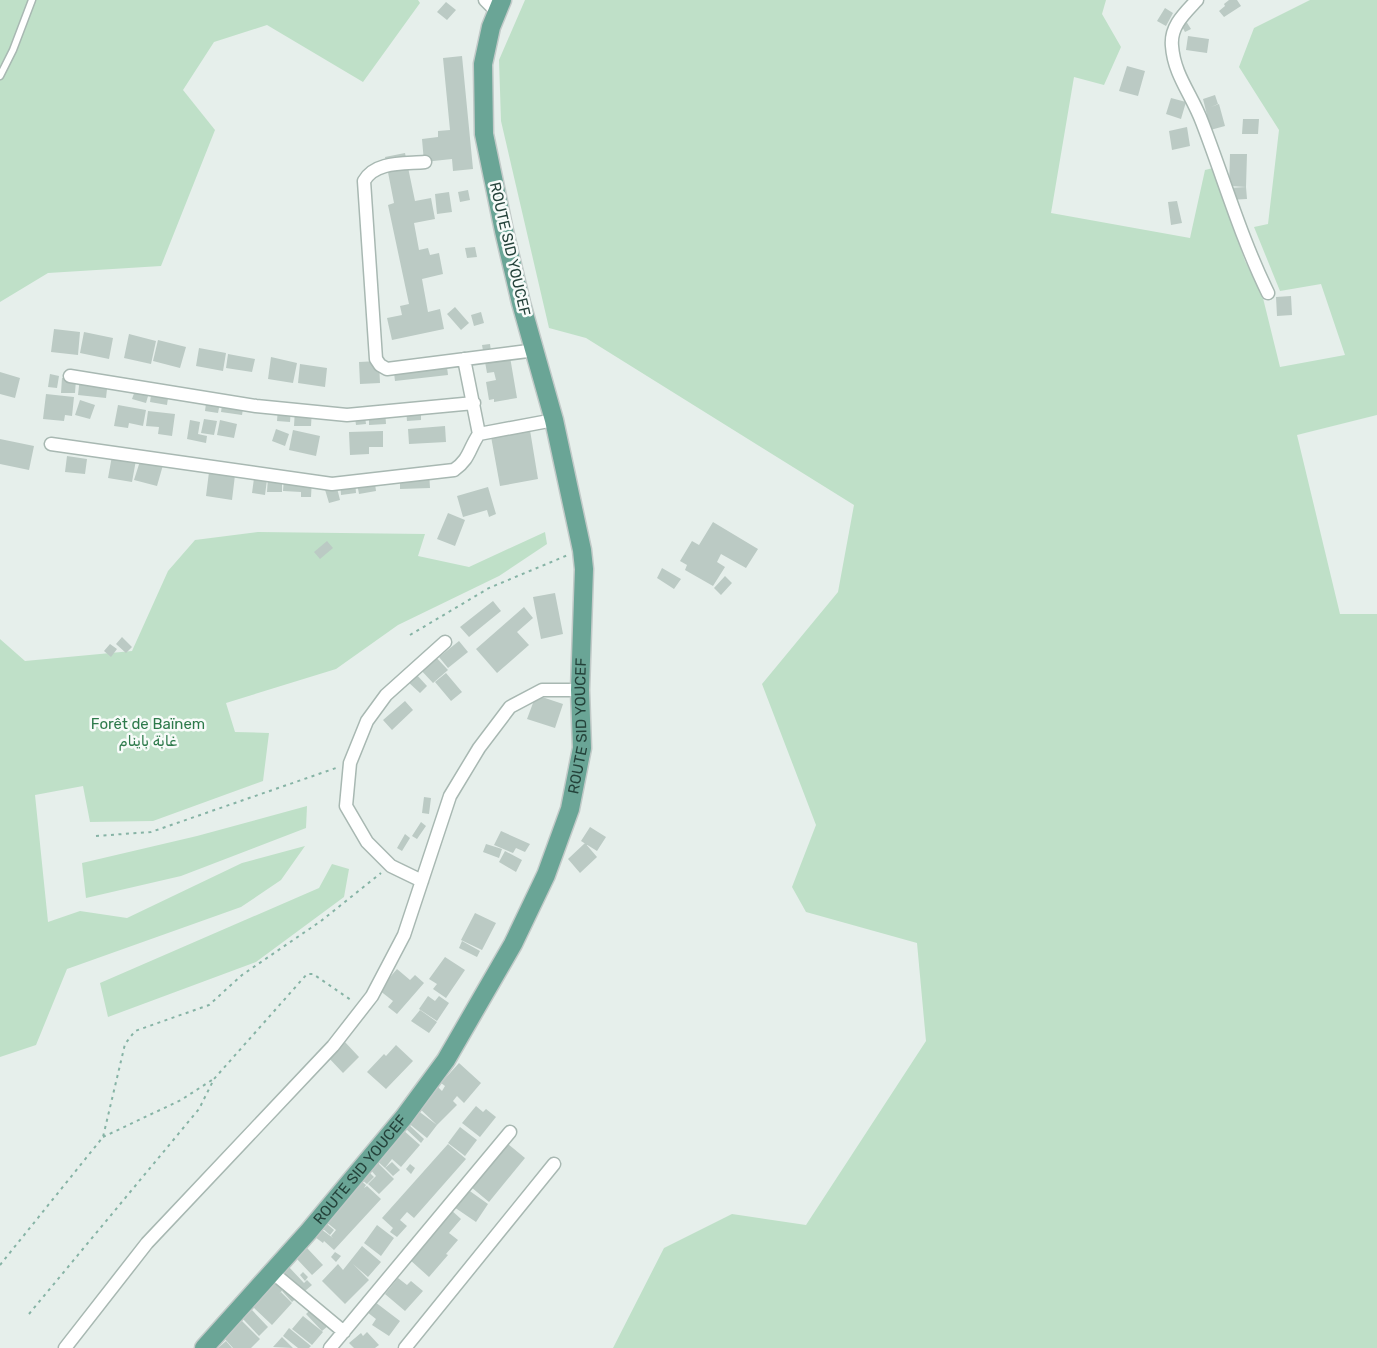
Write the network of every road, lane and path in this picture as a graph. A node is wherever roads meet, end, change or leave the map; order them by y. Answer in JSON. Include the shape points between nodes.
{"nodes":[{"id":1,"x":32,"y":0,"type":"edge"},
{"id":2,"x":1197,"y":0,"type":"edge"},
{"id":3,"x":495,"y":4,"type":"edge"},
{"id":4,"x":0,"y":75,"type":"edge"},
{"id":5,"x":425,"y":162,"type":"dead end"},
{"id":6,"x":1268,"y":293,"type":"dead end"},
{"id":7,"x":536,"y":350,"type":"junction"},
{"id":8,"x":464,"y":359,"type":"junction"},
{"id":9,"x":70,"y":376,"type":"dead end"},
{"id":10,"x":474,"y":403,"type":"junction"},
{"id":11,"x":554,"y":420,"type":"junction"},
{"id":12,"x":479,"y":434,"type":"junction"},
{"id":13,"x":51,"y":444,"type":"dead end"},
{"id":14,"x":582,"y":550,"type":"junction"},
{"id":15,"x":410,"y":635,"type":"dead end"},
{"id":16,"x":445,"y":642,"type":"dead end"},
{"id":17,"x":580,"y":690,"type":"junction"},
{"id":18,"x":351,"y":763,"type":"junction"},
{"id":19,"x":96,"y":836,"type":"dead end"},
{"id":20,"x":391,"y":866,"type":"junction"},
{"id":21,"x":422,"y":881,"type":"junction"},
{"id":22,"x":363,"y":1008,"type":"junction"},
{"id":23,"x":214,"y":1079,"type":"junction"},
{"id":24,"x":510,"y":1132,"type":"dead end"},
{"id":25,"x":103,"y":1137,"type":"junction"},
{"id":26,"x":554,"y":1164,"type":"dead end"},
{"id":27,"x":0,"y":1265,"type":"edge"},
{"id":28,"x":272,"y":1272,"type":"junction"},
{"id":29,"x":29,"y":1314,"type":"dead end"},
{"id":30,"x":344,"y":1332,"type":"junction"},
{"id":31,"x":65,"y":1348,"type":"edge"},
{"id":32,"x":204,"y":1348,"type":"edge"},
{"id":33,"x":330,"y":1348,"type":"edge"},
{"id":34,"x":405,"y":1348,"type":"edge"}],
"edges":[{"from":1,"to":4,"type":"lane"},
{"from":2,"to":6,"type":"street","via":[[1177,21],[1171,44],[1177,74],[1201,119],[1251,259]]},
{"from":3,"to":7,"type":"main road","name":"ROUTE SID YOUCEF","via":[[483,64],[484,134],[521,303]]},
{"from":5,"to":8,"type":"street","via":[[378,168],[364,181],[376,359],[387,369]]},
{"from":7,"to":8,"type":"street"},
{"from":7,"to":11,"type":"main road","name":"ROUTE SID YOUCEF"},
{"from":8,"to":10,"type":"street"},
{"from":9,"to":10,"type":"street","via":[[256,406],[347,415]]},
{"from":10,"to":12,"type":"street"},
{"from":11,"to":12,"type":"street"},
{"from":11,"to":14,"type":"main road","name":"ROUTE SID YOUCEF"},
{"from":12,"to":13,"type":"street","via":[[471,453],[454,470],[332,484]]},
{"from":14,"to":15,"type":"path","via":[[489,588]]},
{"from":14,"to":17,"type":"main road","name":"ROUTE SID YOUCEF"},
{"from":16,"to":18,"type":"street","via":[[386,695],[367,721]]},
{"from":17,"to":21,"type":"street","via":[[542,690],[510,707],[450,796]]},
{"from":17,"to":28,"type":"main road","name":"ROUTE SID YOUCEF","via":[[582,748],[570,809],[546,875],[513,944],[439,1069],[404,1117]]},
{"from":18,"to":19,"type":"path","via":[[151,832]]},
{"from":18,"to":20,"type":"street","via":[[346,806],[367,842]]},
{"from":20,"to":21,"type":"street"},
{"from":20,"to":25,"type":"path","via":[[321,921],[242,975],[209,1005],[135,1031],[125,1044]]},
{"from":21,"to":22,"type":"street","via":[[404,935]]},
{"from":22,"to":23,"type":"path","via":[[313,974],[307,974]]},
{"from":22,"to":31,"type":"street","via":[[333,1046],[147,1243]]},
{"from":23,"to":25,"type":"path","via":[[182,1100]]},
{"from":23,"to":29,"type":"path","via":[[199,1109]]},
{"from":24,"to":30,"type":"street"},
{"from":25,"to":27,"type":"path"},
{"from":26,"to":34,"type":"street"},
{"from":28,"to":30,"type":"street"},
{"from":28,"to":32,"type":"main road","name":"ROUTE SID YOUCEF"},
{"from":30,"to":33,"type":"street"}]}
